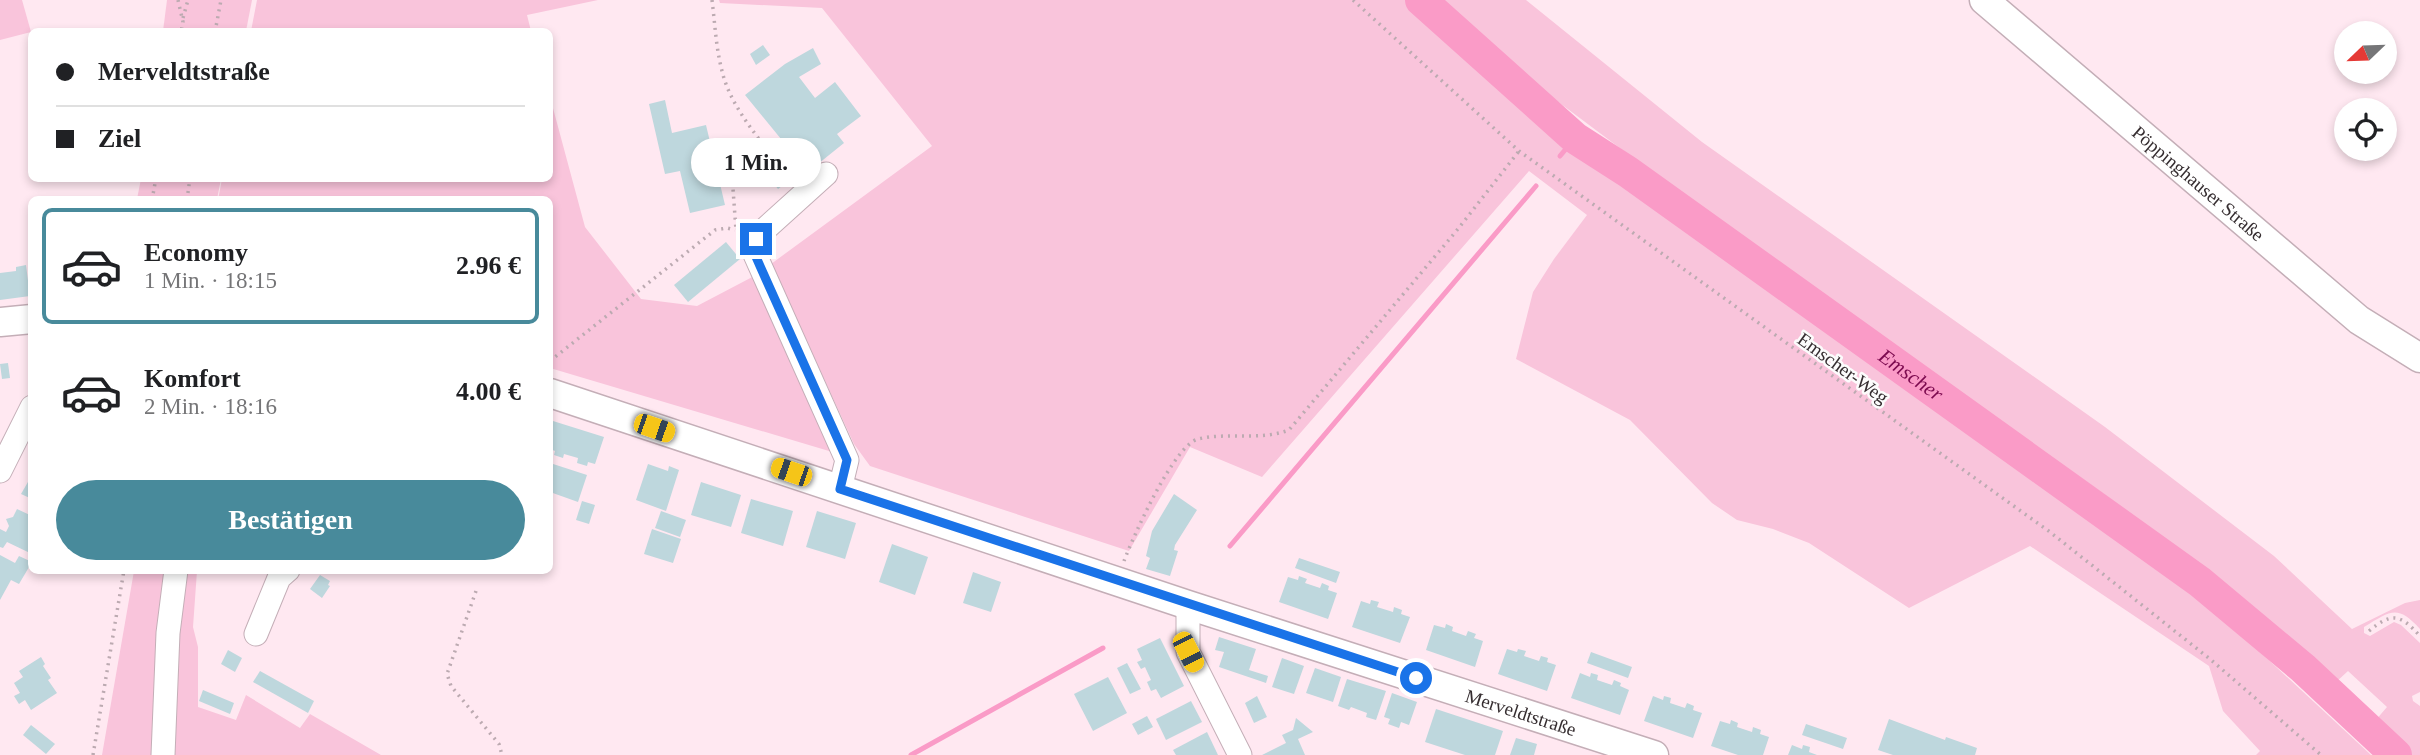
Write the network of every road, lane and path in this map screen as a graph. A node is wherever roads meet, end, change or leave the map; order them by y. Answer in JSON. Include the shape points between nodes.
{"nodes":[{"id":1,"x":178,"y":0,"type":"edge"},
{"id":2,"x":188,"y":0,"type":"edge"},
{"id":3,"x":221,"y":0,"type":"edge"},
{"id":4,"x":712,"y":0,"type":"edge"},
{"id":5,"x":1353,"y":0,"type":"edge"},
{"id":6,"x":1984,"y":0,"type":"edge"},
{"id":7,"x":183,"y":22,"type":"junction"},
{"id":8,"x":182,"y":28,"type":"edge"},
{"id":9,"x":216,"y":28,"type":"edge"},
{"id":10,"x":768,"y":151,"type":"junction"},
{"id":11,"x":1519,"y":151,"type":"junction"},
{"id":12,"x":820,"y":180,"type":"joint"},
{"id":13,"x":746,"y":234,"type":"junction"},
{"id":14,"x":28,"y":319,"type":"edge"},
{"id":15,"x":0,"y":322,"type":"edge"},
{"id":16,"x":2420,"y":358,"type":"edge"},
{"id":17,"x":553,"y":359,"type":"edge"},
{"id":18,"x":553,"y":394,"type":"edge"},
{"id":19,"x":28,"y":415,"type":"edge"},
{"id":20,"x":0,"y":471,"type":"edge"},
{"id":21,"x":840,"y":489,"type":"junction"},
{"id":22,"x":123,"y":574,"type":"edge"},
{"id":23,"x":175,"y":574,"type":"edge"},
{"id":24,"x":284,"y":574,"type":"edge"},
{"id":25,"x":1116,"y":580,"type":"junction"},
{"id":26,"x":476,"y":591,"type":"dead end"},
{"id":27,"x":1188,"y":605,"type":"junction"},
{"id":28,"x":2369,"y":631,"type":"dead end"},
{"id":29,"x":256,"y":634,"type":"dead end"},
{"id":30,"x":2420,"y":636,"type":"edge"},
{"id":31,"x":93,"y":755,"type":"edge"},
{"id":32,"x":163,"y":755,"type":"edge"},
{"id":33,"x":502,"y":755,"type":"edge"},
{"id":34,"x":1240,"y":755,"type":"edge"},
{"id":35,"x":1654,"y":755,"type":"edge"},
{"id":36,"x":2321,"y":755,"type":"edge"}],
"edges":[{"from":1,"to":7,"type":"path"},
{"from":2,"to":7,"type":"path"},
{"from":3,"to":9,"type":"path"},
{"from":4,"to":10,"type":"path","via":[[722,73],[746,122]]},
{"from":5,"to":11,"type":"path","name":"Emscher-Weg"},
{"from":6,"to":16,"type":"main road","name":"Pöppinghauser Straße","via":[[2359,320]]},
{"from":7,"to":8,"type":"path"},
{"from":10,"to":12,"type":"path","via":[[782,152]]},
{"from":10,"to":13,"type":"path","via":[[733,189]]},
{"from":11,"to":25,"type":"path","via":[[1289,430],[1275,435],[1196,439],[1184,448],[1158,489]]},
{"from":11,"to":36,"type":"path","name":"Emscher-Weg","via":[[2050,532],[2210,659]]},
{"from":12,"to":13,"type":"street"},
{"from":13,"to":17,"type":"path","via":[[727,228],[715,230]]},
{"from":13,"to":21,"type":"street","via":[[847,460]]},
{"from":14,"to":15,"type":"main road"},
{"from":18,"to":21,"type":"main road","name":"Merveldtstraße"},
{"from":19,"to":20,"type":"street"},
{"from":21,"to":25,"type":"main road","name":"Merveldtstraße"},
{"from":22,"to":31,"type":"path"},
{"from":23,"to":32,"type":"street"},
{"from":24,"to":29,"type":"street"},
{"from":25,"to":27,"type":"main road","name":"Merveldtstraße"},
{"from":26,"to":33,"type":"path","via":[[447,674],[499,744]]},
{"from":27,"to":34,"type":"street","via":[[1188,652]]},
{"from":27,"to":35,"type":"main road","name":"Merveldtstraße"},
{"from":28,"to":30,"type":"path","via":[[2389,617],[2402,618]]}]}
